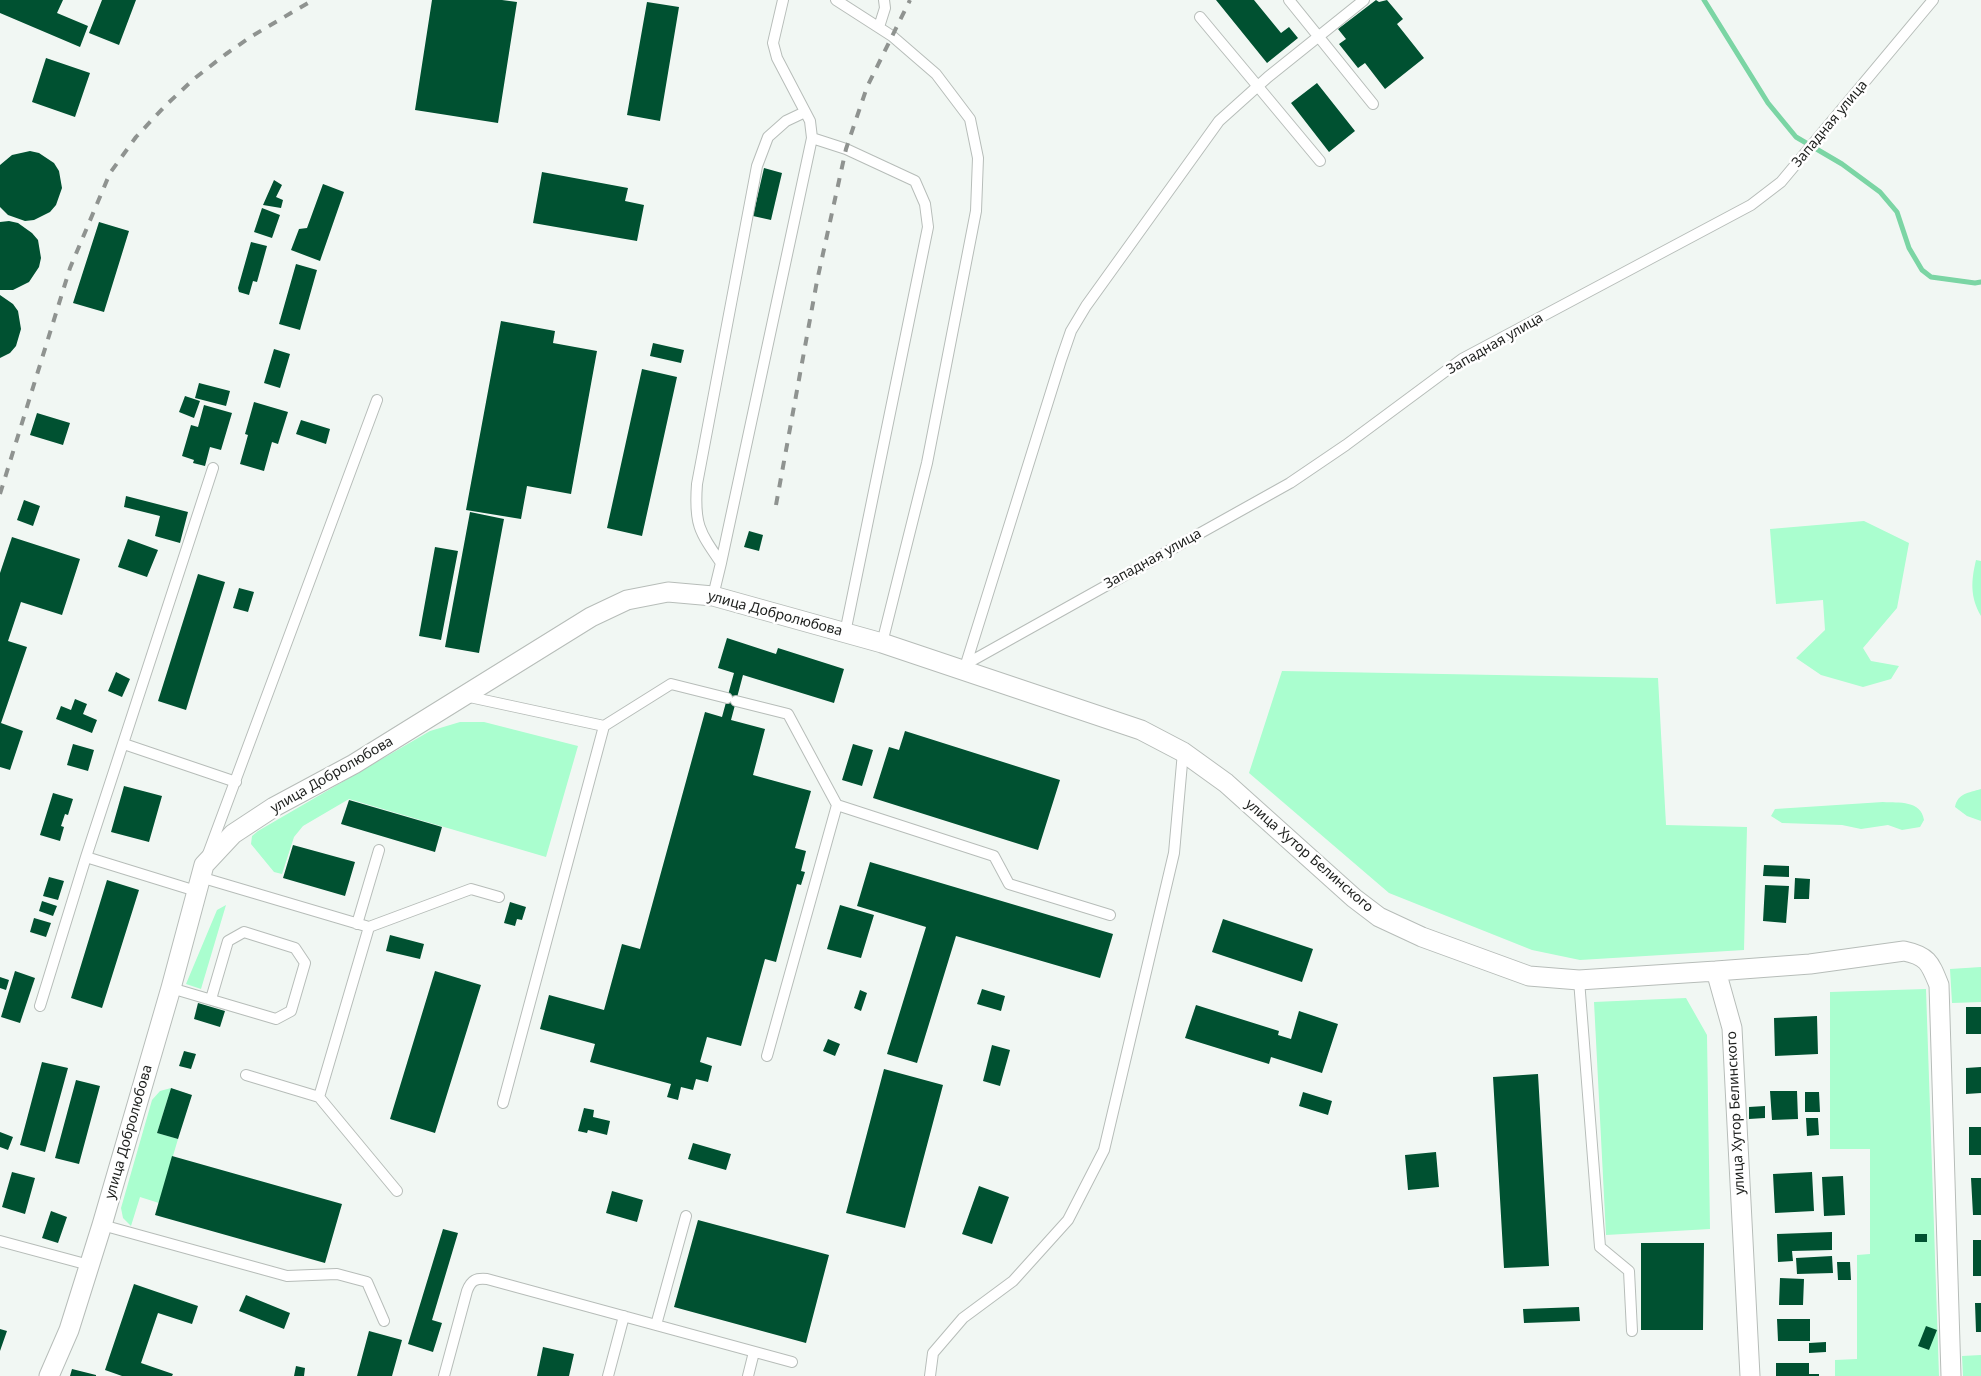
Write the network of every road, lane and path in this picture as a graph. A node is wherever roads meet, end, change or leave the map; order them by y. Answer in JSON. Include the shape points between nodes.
{"nodes":[{"id":1,"x":783,"y":0,"type":"edge"},
{"id":2,"x":836,"y":0,"type":"edge"},
{"id":3,"x":884,"y":0,"type":"edge"},
{"id":4,"x":1289,"y":0,"type":"edge"},
{"id":5,"x":1364,"y":0,"type":"edge"},
{"id":6,"x":1933,"y":0,"type":"edge"},
{"id":7,"x":1200,"y":17,"type":"dead end"},
{"id":8,"x":879,"y":28,"type":"junction"},
{"id":9,"x":1318,"y":36,"type":"junction"},
{"id":10,"x":1258,"y":86,"type":"junction"},
{"id":11,"x":1374,"y":104,"type":"dead end"},
{"id":12,"x":805,"y":112,"type":"junction"},
{"id":13,"x":812,"y":138,"type":"junction"},
{"id":14,"x":1320,"y":161,"type":"dead end"},
{"id":15,"x":377,"y":400,"type":"dead end"},
{"id":16,"x":214,"y":468,"type":"dead end"},
{"id":17,"x":721,"y":563,"type":"junction"},
{"id":18,"x":713,"y":596,"type":"junction"},
{"id":19,"x":845,"y":633,"type":"junction"},
{"id":20,"x":882,"y":643,"type":"junction"},
{"id":21,"x":965,"y":667,"type":"junction"},
{"id":22,"x":465,"y":696,"type":"junction"},
{"id":23,"x":604,"y":726,"type":"junction"},
{"id":24,"x":124,"y":744,"type":"junction"},
{"id":25,"x":1183,"y":752,"type":"junction"},
{"id":26,"x":236,"y":782,"type":"junction"},
{"id":27,"x":837,"y":804,"type":"junction"},
{"id":28,"x":379,"y":850,"type":"dead end"},
{"id":29,"x":86,"y":857,"type":"junction"},
{"id":30,"x":200,"y":878,"type":"junction"},
{"id":31,"x":499,"y":897,"type":"dead end"},
{"id":32,"x":1110,"y":915,"type":"dead end"},
{"id":33,"x":357,"y":924,"type":"junction"},
{"id":34,"x":369,"y":927,"type":"junction"},
{"id":35,"x":1716,"y":972,"type":"junction"},
{"id":36,"x":1579,"y":980,"type":"junction"},
{"id":37,"x":171,"y":988,"type":"junction"},
{"id":38,"x":210,"y":999,"type":"junction"},
{"id":39,"x":40,"y":1006,"type":"dead end"},
{"id":40,"x":767,"y":1056,"type":"dead end"},
{"id":41,"x":246,"y":1075,"type":"dead end"},
{"id":42,"x":319,"y":1096,"type":"junction"},
{"id":43,"x":503,"y":1103,"type":"dead end"},
{"id":44,"x":398,"y":1191,"type":"dead end"},
{"id":45,"x":686,"y":1216,"type":"dead end"},
{"id":46,"x":102,"y":1225,"type":"junction"},
{"id":47,"x":0,"y":1241,"type":"edge"},
{"id":48,"x":89,"y":1265,"type":"junction"},
{"id":49,"x":624,"y":1316,"type":"junction"},
{"id":50,"x":384,"y":1322,"type":"dead end"},
{"id":51,"x":656,"y":1325,"type":"junction"},
{"id":52,"x":1632,"y":1332,"type":"dead end"},
{"id":53,"x":754,"y":1352,"type":"junction"},
{"id":54,"x":792,"y":1362,"type":"dead end"},
{"id":55,"x":49,"y":1376,"type":"edge"},
{"id":56,"x":444,"y":1376,"type":"edge"},
{"id":57,"x":608,"y":1376,"type":"edge"},
{"id":58,"x":748,"y":1376,"type":"edge"},
{"id":59,"x":930,"y":1376,"type":"edge"},
{"id":60,"x":1750,"y":1376,"type":"edge"},
{"id":61,"x":1951,"y":1376,"type":"edge"}],
"edges":[{"from":1,"to":12,"type":"lane","via":[[773,43],[777,58]]},
{"from":2,"to":8,"type":"lane"},
{"from":3,"to":8,"type":"lane"},
{"from":4,"to":9,"type":"lane"},
{"from":5,"to":9,"type":"lane"},
{"from":6,"to":21,"type":"lane","name":"Западная улица","via":[[1781,182],[1751,205],[1462,359],[1290,483]]},
{"from":7,"to":10,"type":"lane"},
{"from":8,"to":20,"type":"lane","via":[[936,74],[970,119],[978,158],[976,211],[927,463]]},
{"from":9,"to":10,"type":"lane"},
{"from":9,"to":11,"type":"lane"},
{"from":10,"to":14,"type":"lane"},
{"from":10,"to":21,"type":"lane","via":[[1219,121],[1071,331]]},
{"from":12,"to":13,"type":"lane"},
{"from":12,"to":17,"type":"lane","via":[[786,121],[768,137],[757,166],[699,475],[695,510],[701,534]]},
{"from":13,"to":17,"type":"lane"},
{"from":13,"to":19,"type":"lane","via":[[846,149],[916,181],[925,204],[928,227]]},
{"from":15,"to":26,"type":"lane"},
{"from":16,"to":24,"type":"lane"},
{"from":17,"to":18,"type":"lane"},
{"from":18,"to":19,"type":"street","name":"улица Добролюбова"},
{"from":18,"to":22,"type":"street","name":"улица Добролюбова","via":[[668,592],[627,600],[591,617]]},
{"from":19,"to":20,"type":"street","name":"улица Добролюбова"},
{"from":20,"to":21,"type":"street","name":"улица Добролюбова"},
{"from":21,"to":25,"type":"street","name":"улица Хутор Белинского","via":[[1140,730]]},
{"from":22,"to":23,"type":"lane"},
{"from":22,"to":30,"type":"street","name":"улица Добролюбова","via":[[241,828]]},
{"from":23,"to":27,"type":"lane","via":[[671,684],[788,714]]},
{"from":23,"to":43,"type":"lane"},
{"from":24,"to":26,"type":"lane"},
{"from":24,"to":29,"type":"lane"},
{"from":25,"to":36,"type":"street","name":"улица Хутор Белинского","via":[[1226,783],[1379,917],[1422,938],[1528,976]]},
{"from":25,"to":59,"type":"lane","via":[[1174,852],[1104,1150],[1068,1220],[1013,1281],[963,1318],[933,1352]]},
{"from":26,"to":30,"type":"lane"},
{"from":27,"to":32,"type":"lane","via":[[994,856],[1008,884]]},
{"from":27,"to":40,"type":"lane"},
{"from":28,"to":33,"type":"lane"},
{"from":29,"to":30,"type":"lane"},
{"from":29,"to":39,"type":"lane"},
{"from":30,"to":33,"type":"lane"},
{"from":30,"to":37,"type":"street","name":"улица Добролюбова"},
{"from":31,"to":34,"type":"lane","via":[[471,889]]},
{"from":33,"to":34,"type":"lane"},
{"from":34,"to":42,"type":"lane"},
{"from":35,"to":36,"type":"street","name":"улица Хутор Белинского"},
{"from":35,"to":60,"type":"street","name":"улица Хутор Белинского","via":[[1732,1028]]},
{"from":35,"to":61,"type":"street","via":[[1904,951],[1920,954],[1930,964],[1939,985]]},
{"from":36,"to":52,"type":"lane","via":[[1600,1247],[1629,1271]]},
{"from":37,"to":38,"type":"lane"},
{"from":37,"to":46,"type":"street","name":"улица Добролюбова"},
{"from":38,"to":38,"type":"lane","via":[[276,1018],[291,1011],[305,963],[296,948],[244,932],[228,940]]},
{"from":41,"to":42,"type":"lane"},
{"from":42,"to":44,"type":"lane"},
{"from":45,"to":51,"type":"lane"},
{"from":46,"to":48,"type":"street","name":"улица Добролюбова"},
{"from":46,"to":50,"type":"lane","via":[[287,1276],[338,1274],[367,1282]]},
{"from":47,"to":48,"type":"lane"},
{"from":48,"to":55,"type":"street","name":"улица Добролюбова","via":[[69,1330]]},
{"from":49,"to":51,"type":"lane"},
{"from":49,"to":56,"type":"lane","via":[[478,1278],[470,1283],[467,1291]]},
{"from":49,"to":57,"type":"lane"},
{"from":51,"to":53,"type":"lane"},
{"from":53,"to":54,"type":"lane"},
{"from":53,"to":58,"type":"lane"}]}
